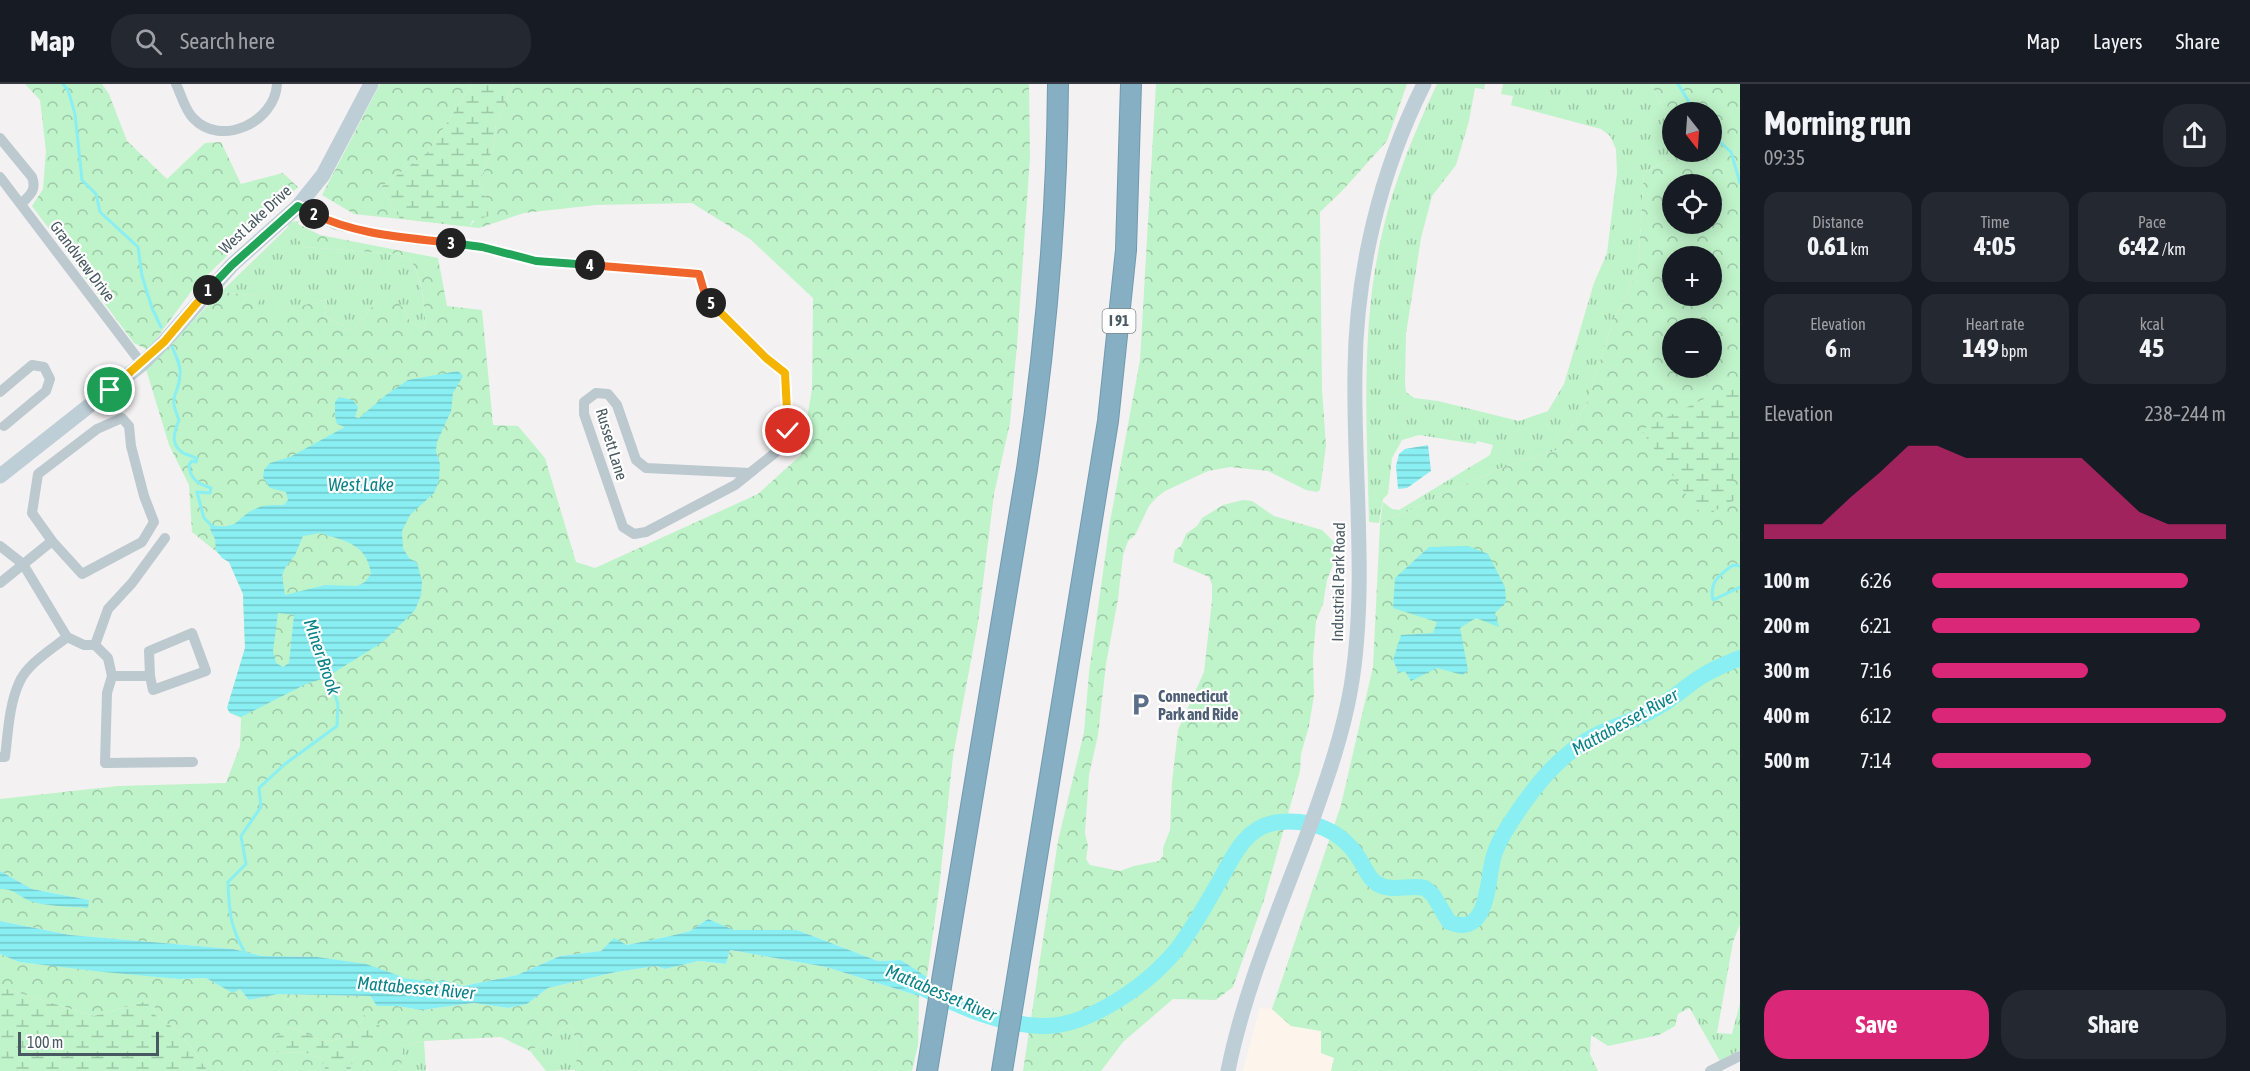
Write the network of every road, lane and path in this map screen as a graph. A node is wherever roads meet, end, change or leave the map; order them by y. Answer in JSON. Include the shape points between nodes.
{"nodes":[{"id":1,"x":176,"y":84,"type":"edge"},
{"id":2,"x":277,"y":84,"type":"edge"},
{"id":3,"x":371,"y":84,"type":"edge"},
{"id":4,"x":1058,"y":84,"type":"edge"},
{"id":5,"x":1131,"y":84,"type":"edge"},
{"id":6,"x":1424,"y":84,"type":"edge"},
{"id":7,"x":0,"y":138,"type":"edge"},
{"id":8,"x":0,"y":177,"type":"edge"},
{"id":9,"x":21,"y":204,"type":"junction"},
{"id":10,"x":298,"y":206,"type":"junction"},
{"id":11,"x":142,"y":364,"type":"junction"},
{"id":12,"x":0,"y":392,"type":"edge"},
{"id":13,"x":1,"y":426,"type":"edge"},
{"id":14,"x":750,"y":473,"type":"junction"},
{"id":15,"x":0,"y":476,"type":"edge"},
{"id":16,"x":165,"y":538,"type":"dead end"},
{"id":17,"x":52,"y":541,"type":"junction"},
{"id":18,"x":0,"y":546,"type":"edge"},
{"id":19,"x":23,"y":564,"type":"junction"},
{"id":20,"x":0,"y":584,"type":"edge"},
{"id":21,"x":67,"y":637,"type":"junction"},
{"id":22,"x":95,"y":645,"type":"junction"},
{"id":23,"x":112,"y":676,"type":"junction"},
{"id":24,"x":150,"y":676,"type":"junction"},
{"id":25,"x":4,"y":727,"type":"edge"},
{"id":26,"x":0,"y":757,"type":"edge"},
{"id":27,"x":193,"y":762,"type":"dead end"},
{"id":28,"x":1740,"y":1056,"type":"edge"},
{"id":29,"x":1002,"y":1068,"type":"edge"},
{"id":30,"x":927,"y":1071,"type":"edge"},
{"id":31,"x":1228,"y":1071,"type":"edge"},
{"id":32,"x":1710,"y":1071,"type":"edge"}],
"edges":[{"from":1,"to":2,"type":"street","via":[[192,117],[209,130],[230,132],[252,124],[267,112],[276,96]]},
{"from":3,"to":10,"type":"street","name":"West Lake Drive","via":[[323,174]]},
{"from":4,"to":30,"type":"highway","via":[[1053,237],[1040,377]]},
{"from":5,"to":29,"type":"highway","number":"I 91","via":[[1126,250],[1108,421]]},
{"from":6,"to":31,"type":"street","name":"Industrial Park Road","via":[[1389,166],[1365,265],[1355,368],[1359,601],[1345,716],[1321,797],[1251,985]]},
{"from":7,"to":9,"type":"street","via":[[35,184],[33,193]]},
{"from":8,"to":9,"type":"street","name":"Grandview Drive"},
{"from":9,"to":11,"type":"street","name":"Grandview Drive"},
{"from":10,"to":11,"type":"street","name":"West Lake Drive","via":[[232,265]]},
{"from":10,"to":14,"type":"street","name":"Russett Lane","via":[[336,225],[366,232],[482,247],[536,261],[699,274],[706,298],[785,373],[788,431],[776,452]]},
{"from":11,"to":15,"type":"street","name":"West Lake Drive"},
{"from":12,"to":13,"type":"street","via":[[32,364],[44,367],[50,379],[46,391]]},
{"from":14,"to":14,"type":"street","name":"Russett Lane","via":[[646,468],[636,460],[617,405],[608,394],[596,393],[584,402],[584,414],[623,527],[634,534],[646,532],[735,485]]},
{"from":16,"to":22,"type":"street","via":[[108,609]]},
{"from":17,"to":17,"type":"street","via":[[32,513],[38,474],[97,429],[122,418],[129,426],[141,486],[154,522],[142,542],[82,574]]},
{"from":17,"to":19,"type":"street"},
{"from":18,"to":19,"type":"street"},
{"from":19,"to":20,"type":"street"},
{"from":19,"to":21,"type":"street"},
{"from":21,"to":22,"type":"street","via":[[84,645]]},
{"from":21,"to":25,"type":"street","via":[[38,659],[20,681]]},
{"from":22,"to":23,"type":"street","via":[[108,658]]},
{"from":23,"to":24,"type":"street"},
{"from":23,"to":27,"type":"street","via":[[107,693],[105,763]]},
{"from":24,"to":24,"type":"street","via":[[153,690],[206,671],[192,633],[149,651]]},
{"from":25,"to":26,"type":"street","via":[[5,757]]},
{"from":28,"to":32,"type":"street"}]}
